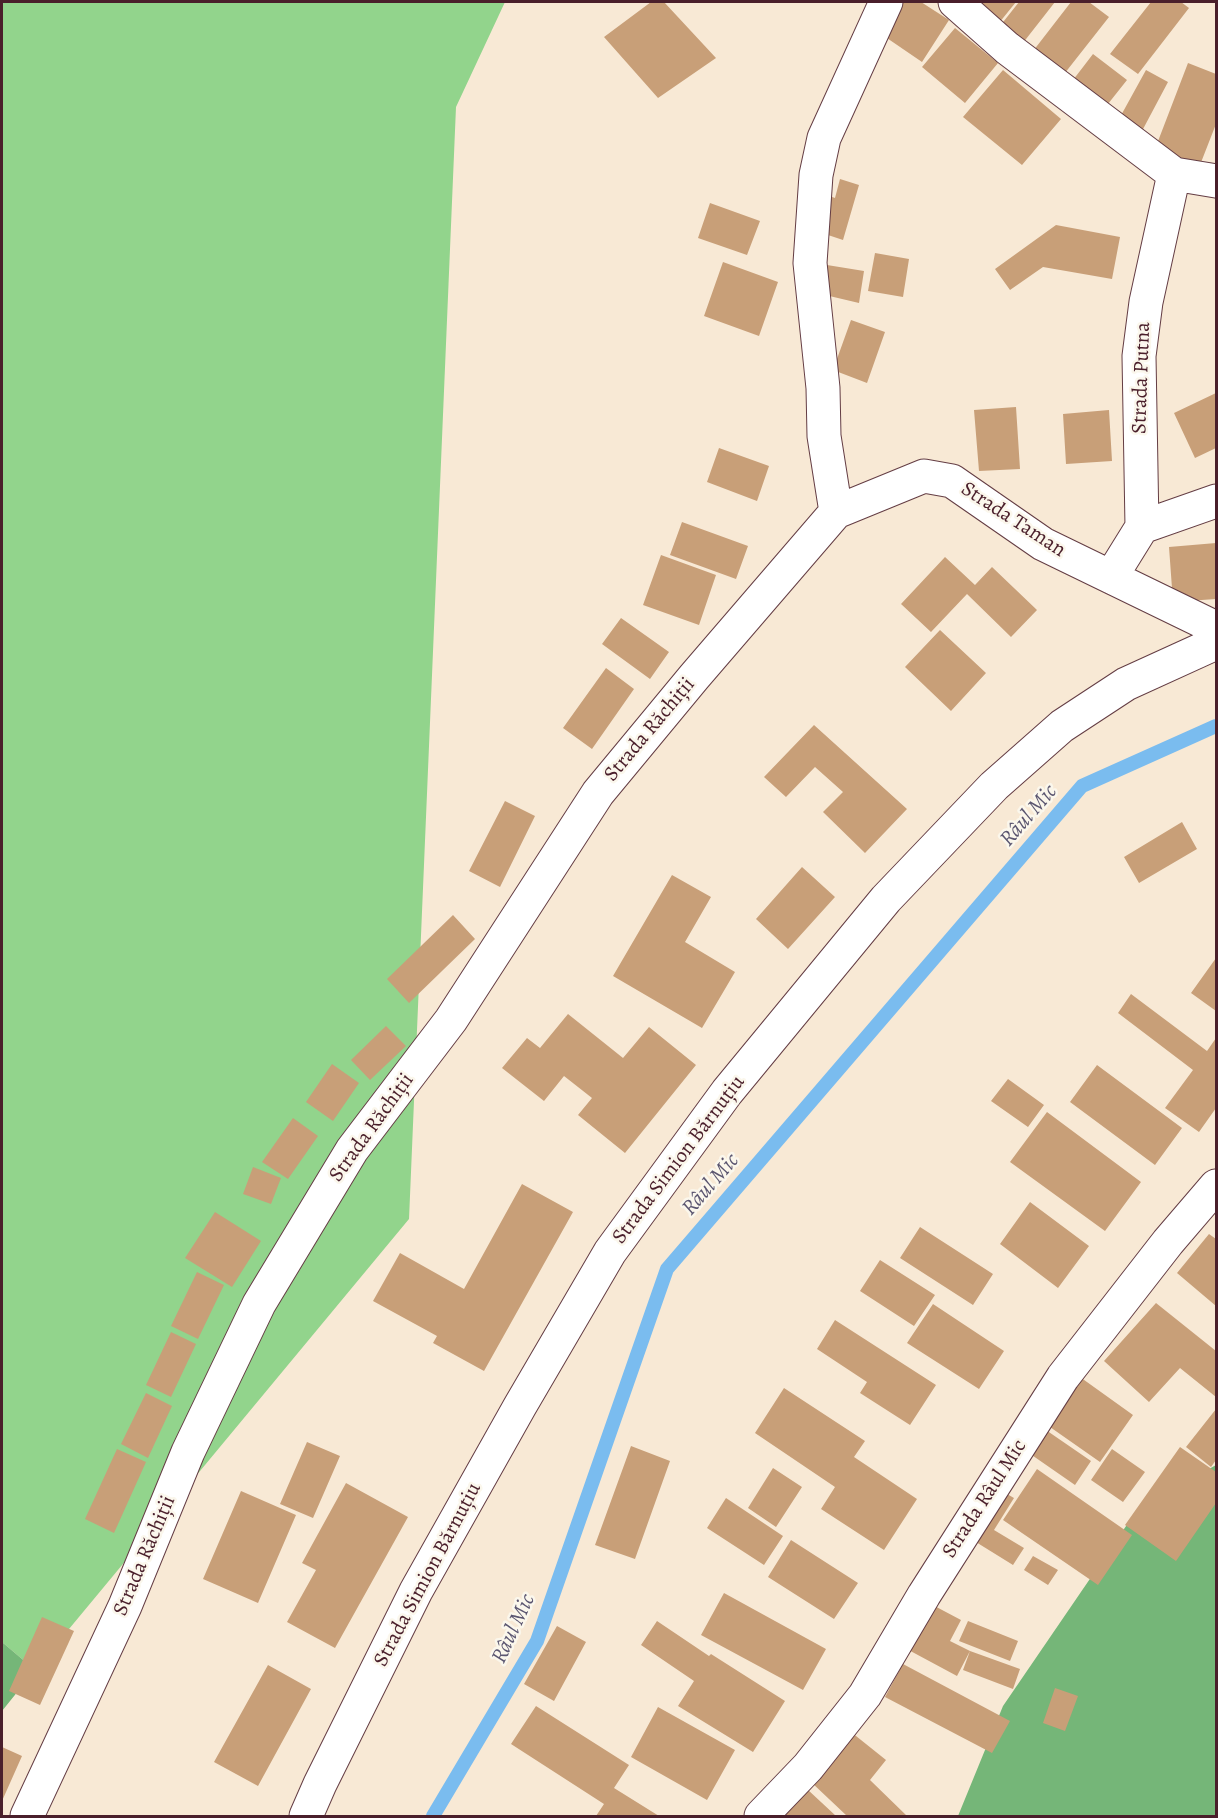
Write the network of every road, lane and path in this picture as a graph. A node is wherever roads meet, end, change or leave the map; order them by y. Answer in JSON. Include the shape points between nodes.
{"nodes":[{"id":1,"x":886,"y":2,"type":"edge"},
{"id":2,"x":955,"y":2,"type":"edge"},
{"id":3,"x":1174,"y":174,"type":"junction"},
{"id":4,"x":1216,"y":182,"type":"edge"},
{"id":5,"x":1216,"y":501,"type":"edge"},
{"id":6,"x":836,"y":512,"type":"junction"},
{"id":7,"x":1142,"y":527,"type":"junction"},
{"id":8,"x":1111,"y":577,"type":"junction"},
{"id":9,"x":1216,"y":628,"type":"edge"},
{"id":10,"x":1216,"y":643,"type":"edge"},
{"id":11,"x":1216,"y":1186,"type":"edge"},
{"id":12,"x":27,"y":1816,"type":"edge"},
{"id":13,"x":306,"y":1816,"type":"edge"},
{"id":14,"x":761,"y":1816,"type":"edge"}],
"edges":[{"from":1,"to":6,"type":"street","via":[[824,138],[816,175],[810,263],[824,436]]},
{"from":2,"to":3,"type":"street","via":[[1007,48]]},
{"from":3,"to":4,"type":"street"},
{"from":3,"to":7,"type":"street","name":"Strada Putna","via":[[1146,302],[1139,356]]},
{"from":5,"to":7,"type":"street"},
{"from":6,"to":8,"type":"street","name":"Strada Taman","via":[[924,476],[952,481],[1043,544]]},
{"from":6,"to":12,"type":"street","name":"Strada Răchiții","via":[[598,794],[451,1020],[351,1150],[259,1304]]},
{"from":7,"to":8,"type":"street"},
{"from":8,"to":9,"type":"street","name":"Strada Taman"},
{"from":10,"to":13,"type":"street","name":"Strada Simion Bărnuțiu","via":[[1126,684],[1062,726],[994,786],[886,899],[727,1092],[592,1282],[416,1591]]},
{"from":11,"to":14,"type":"street","name":"Strada Râul Mic","via":[[1063,1377],[865,1695],[808,1767]]}]}
